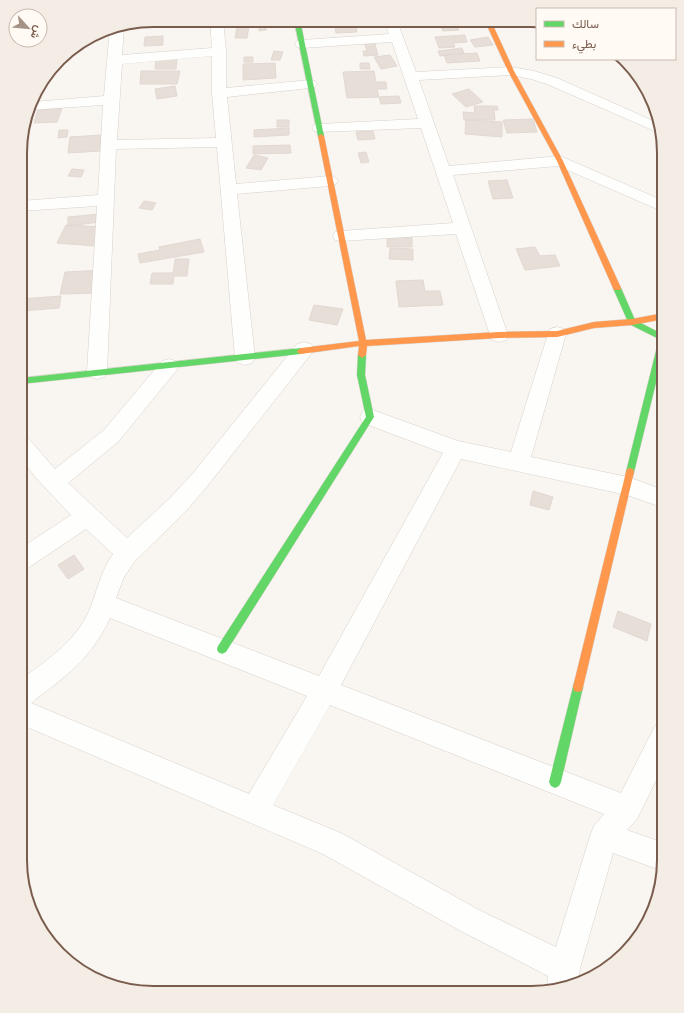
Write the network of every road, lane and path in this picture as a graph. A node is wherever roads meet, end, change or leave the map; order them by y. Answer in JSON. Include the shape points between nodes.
{"nodes":[{"id":1,"x":217,"y":27,"type":"edge"},
{"id":2,"x":298,"y":27,"type":"edge"},
{"id":3,"x":392,"y":27,"type":"edge"},
{"id":4,"x":491,"y":27,"type":"edge"},
{"id":5,"x":117,"y":32,"type":"edge"},
{"id":6,"x":397,"y":38,"type":"junction"},
{"id":7,"x":302,"y":44,"type":"junction"},
{"id":8,"x":219,"y":51,"type":"junction"},
{"id":9,"x":115,"y":60,"type":"junction"},
{"id":10,"x":511,"y":71,"type":"junction"},
{"id":11,"x":411,"y":76,"type":"junction"},
{"id":12,"x":310,"y":84,"type":"junction"},
{"id":13,"x":219,"y":93,"type":"junction"},
{"id":14,"x":111,"y":100,"type":"junction"},
{"id":15,"x":37,"y":106,"type":"edge"},
{"id":16,"x":427,"y":123,"type":"junction"},
{"id":17,"x":654,"y":126,"type":"edge"},
{"id":18,"x":319,"y":128,"type":"junction"},
{"id":19,"x":224,"y":142,"type":"junction"},
{"id":20,"x":108,"y":145,"type":"junction"},
{"id":21,"x":560,"y":161,"type":"junction"},
{"id":22,"x":444,"y":171,"type":"junction"},
{"id":23,"x":330,"y":181,"type":"junction"},
{"id":24,"x":229,"y":190,"type":"junction"},
{"id":25,"x":106,"y":200,"type":"junction"},
{"id":26,"x":657,"y":204,"type":"edge"},
{"id":27,"x":27,"y":206,"type":"edge"},
{"id":28,"x":463,"y":228,"type":"junction"},
{"id":29,"x":341,"y":236,"type":"junction"},
{"id":30,"x":657,"y":317,"type":"edge"},
{"id":31,"x":632,"y":322,"type":"junction"},
{"id":32,"x":557,"y":334,"type":"junction"},
{"id":33,"x":499,"y":335,"type":"junction"},
{"id":34,"x":657,"y":335,"type":"edge"},
{"id":35,"x":363,"y":343,"type":"junction"},
{"id":36,"x":304,"y":350,"type":"junction"},
{"id":37,"x":246,"y":358,"type":"junction"},
{"id":38,"x":657,"y":363,"type":"edge"},
{"id":39,"x":169,"y":366,"type":"junction"},
{"id":40,"x":97,"y":372,"type":"junction"},
{"id":41,"x":27,"y":380,"type":"edge"},
{"id":42,"x":370,"y":417,"type":"junction"},
{"id":43,"x":456,"y":449,"type":"junction"},
{"id":44,"x":27,"y":455,"type":"edge"},
{"id":45,"x":519,"y":461,"type":"junction"},
{"id":46,"x":54,"y":482,"type":"junction"},
{"id":47,"x":628,"y":486,"type":"junction"},
{"id":48,"x":657,"y":496,"type":"edge"},
{"id":49,"x":87,"y":516,"type":"junction"},
{"id":50,"x":128,"y":553,"type":"junction"},
{"id":51,"x":27,"y":556,"type":"edge"},
{"id":52,"x":103,"y":604,"type":"junction"},
{"id":53,"x":222,"y":649,"type":"junction"},
{"id":54,"x":27,"y":690,"type":"edge"},
{"id":55,"x":325,"y":690,"type":"junction"},
{"id":56,"x":27,"y":714,"type":"edge"},
{"id":57,"x":657,"y":749,"type":"edge"},
{"id":58,"x":555,"y":782,"type":"junction"},
{"id":59,"x":627,"y":809,"type":"junction"},
{"id":60,"x":255,"y":810,"type":"junction"},
{"id":61,"x":604,"y":836,"type":"junction"},
{"id":62,"x":657,"y":855,"type":"edge"},
{"id":63,"x":564,"y":977,"type":"edge"}],
"edges":[{"from":1,"to":8,"type":"street"},
{"from":2,"to":7,"type":"street"},
{"from":3,"to":6,"type":"street"},
{"from":4,"to":10,"type":"street"},
{"from":5,"to":9,"type":"street"},
{"from":6,"to":7,"type":"street"},
{"from":6,"to":11,"type":"street"},
{"from":7,"to":12,"type":"street"},
{"from":8,"to":9,"type":"street"},
{"from":8,"to":13,"type":"street"},
{"from":9,"to":14,"type":"street"},
{"from":10,"to":11,"type":"street"},
{"from":10,"to":17,"type":"street","via":[[552,81]]},
{"from":10,"to":21,"type":"street"},
{"from":11,"to":16,"type":"street"},
{"from":12,"to":13,"type":"street"},
{"from":12,"to":18,"type":"street"},
{"from":13,"to":19,"type":"street"},
{"from":14,"to":15,"type":"street"},
{"from":14,"to":20,"type":"street"},
{"from":16,"to":18,"type":"street"},
{"from":16,"to":22,"type":"street"},
{"from":18,"to":23,"type":"street"},
{"from":19,"to":20,"type":"street"},
{"from":19,"to":24,"type":"street"},
{"from":20,"to":25,"type":"street"},
{"from":21,"to":22,"type":"street"},
{"from":21,"to":26,"type":"street"},
{"from":21,"to":31,"type":"street"},
{"from":22,"to":28,"type":"street"},
{"from":23,"to":24,"type":"street"},
{"from":23,"to":29,"type":"street"},
{"from":24,"to":37,"type":"street"},
{"from":25,"to":27,"type":"street"},
{"from":25,"to":40,"type":"street"},
{"from":28,"to":29,"type":"street"},
{"from":28,"to":33,"type":"street"},
{"from":29,"to":35,"type":"street"},
{"from":30,"to":31,"type":"street"},
{"from":31,"to":32,"type":"street","via":[[594,325]]},
{"from":31,"to":34,"type":"street"},
{"from":32,"to":33,"type":"street"},
{"from":32,"to":45,"type":"street"},
{"from":33,"to":35,"type":"street"},
{"from":35,"to":36,"type":"street"},
{"from":35,"to":42,"type":"street","via":[[361,375]]},
{"from":36,"to":37,"type":"street"},
{"from":36,"to":50,"type":"street","via":[[185,497]]},
{"from":37,"to":39,"type":"street"},
{"from":38,"to":47,"type":"street"},
{"from":39,"to":40,"type":"street"},
{"from":39,"to":46,"type":"street","via":[[111,436]]},
{"from":40,"to":41,"type":"street"},
{"from":42,"to":43,"type":"street"},
{"from":42,"to":53,"type":"street"},
{"from":43,"to":45,"type":"street"},
{"from":43,"to":55,"type":"street"},
{"from":44,"to":46,"type":"street"},
{"from":45,"to":47,"type":"street"},
{"from":46,"to":49,"type":"street"},
{"from":47,"to":48,"type":"street"},
{"from":47,"to":58,"type":"street"},
{"from":49,"to":50,"type":"street"},
{"from":49,"to":51,"type":"street"},
{"from":50,"to":52,"type":"street","via":[[112,576]]},
{"from":52,"to":53,"type":"street"},
{"from":52,"to":54,"type":"street","via":[[82,644],[67,660]]},
{"from":53,"to":55,"type":"street"},
{"from":55,"to":58,"type":"street"},
{"from":55,"to":60,"type":"street"},
{"from":56,"to":60,"type":"street"},
{"from":57,"to":59,"type":"street"},
{"from":58,"to":59,"type":"street"},
{"from":59,"to":61,"type":"street"},
{"from":60,"to":63,"type":"street","via":[[333,844]]},
{"from":61,"to":62,"type":"street"},
{"from":61,"to":63,"type":"street"}]}
